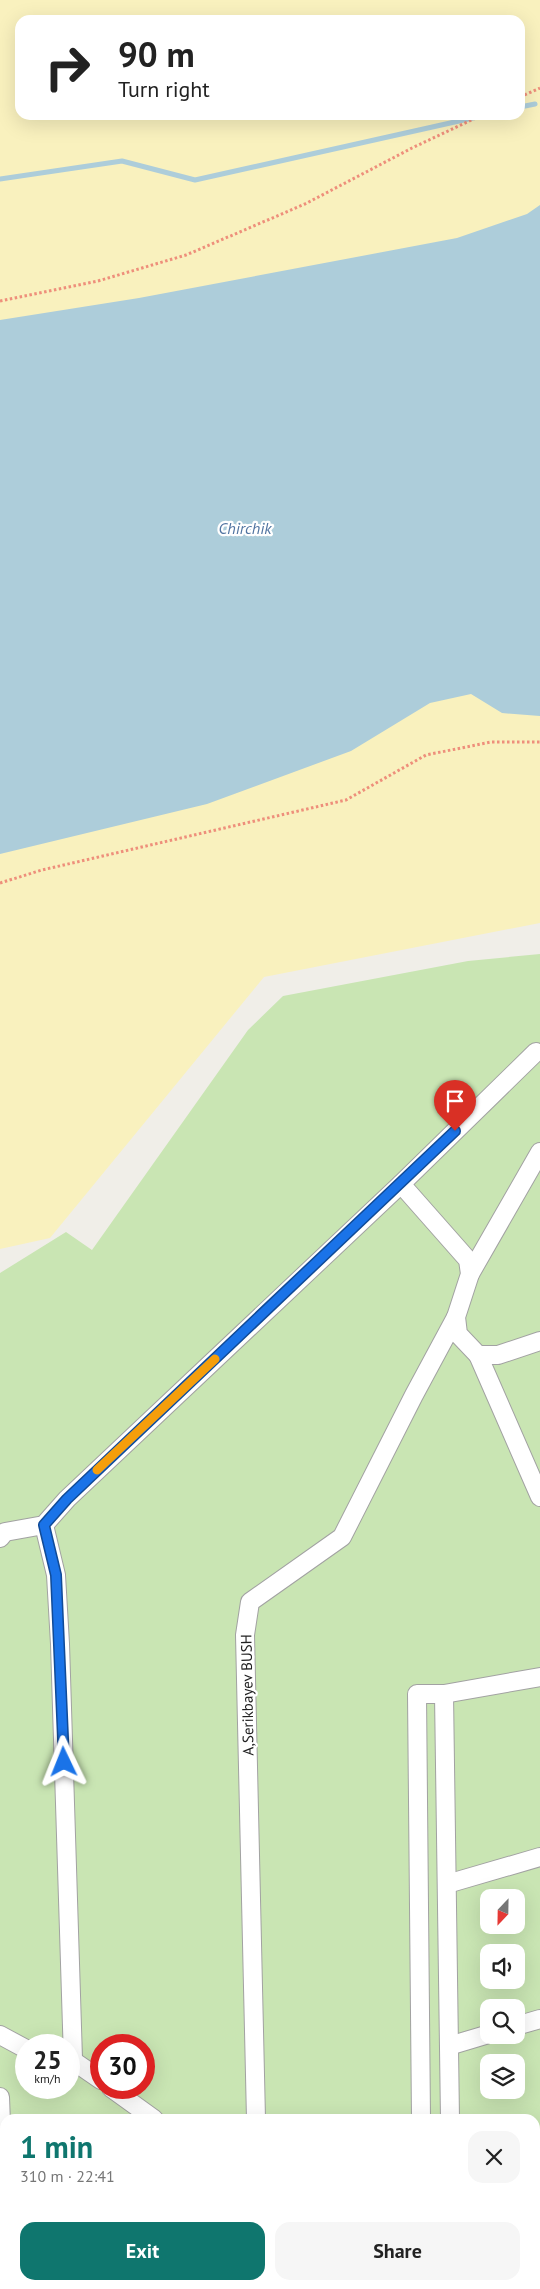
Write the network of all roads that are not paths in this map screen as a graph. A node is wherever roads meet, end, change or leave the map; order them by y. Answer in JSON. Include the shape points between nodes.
{"nodes":[{"id":1,"x":536,"y":1052,"type":"dead end"},
{"id":2,"x":540,"y":1152,"type":"edge"},
{"id":3,"x":401,"y":1184,"type":"junction"},
{"id":4,"x":470,"y":1274,"type":"junction"},
{"id":5,"x":456,"y":1317,"type":"junction"},
{"id":6,"x":540,"y":1341,"type":"edge"},
{"id":7,"x":478,"y":1355,"type":"junction"},
{"id":8,"x":540,"y":1497,"type":"edge"},
{"id":9,"x":44,"y":1525,"type":"junction"},
{"id":10,"x":0,"y":1538,"type":"edge"},
{"id":11,"x":540,"y":1677,"type":"edge"},
{"id":12,"x":444,"y":1694,"type":"junction"},
{"id":13,"x":540,"y":1856,"type":"edge"},
{"id":14,"x":447,"y":1884,"type":"junction"},
{"id":15,"x":540,"y":2019,"type":"edge"},
{"id":16,"x":525,"y":2023,"type":"edge"},
{"id":17,"x":70,"y":2034,"type":"edge"},
{"id":18,"x":0,"y":2035,"type":"edge"},
{"id":19,"x":480,"y":2037,"type":"edge"},
{"id":20,"x":15,"y":2043,"type":"edge"},
{"id":21,"x":449,"y":2046,"type":"junction"},
{"id":22,"x":0,"y":2097,"type":"edge"},
{"id":23,"x":126,"y":2099,"type":"edge"},
{"id":24,"x":1,"y":2114,"type":"edge"},
{"id":25,"x":147,"y":2114,"type":"edge"},
{"id":26,"x":256,"y":2114,"type":"edge"},
{"id":27,"x":421,"y":2114,"type":"edge"},
{"id":28,"x":450,"y":2114,"type":"edge"}],
"edges":[{"from":1,"to":3,"type":"street"},
{"from":2,"to":4,"type":"street","name":"A,Serikbayev BUSH"},
{"from":3,"to":4,"type":"street","via":[[468,1260]]},
{"from":3,"to":9,"type":"street","via":[[67,1499]]},
{"from":4,"to":5,"type":"street","name":"A,Serikbayev BUSH"},
{"from":5,"to":7,"type":"street","via":[[458,1334]]},
{"from":5,"to":26,"type":"street","name":"A,Serikbayev BUSH","via":[[342,1537],[250,1602],[245,1635]]},
{"from":6,"to":7,"type":"street","via":[[498,1355]]},
{"from":7,"to":8,"type":"street"},
{"from":9,"to":10,"type":"street","via":[[5,1532]]},
{"from":9,"to":17,"type":"street","via":[[56,1575]]},
{"from":11,"to":12,"type":"street"},
{"from":12,"to":14,"type":"street"},
{"from":12,"to":27,"type":"street","via":[[417,1694]]},
{"from":13,"to":14,"type":"street"},
{"from":14,"to":21,"type":"street"},
{"from":15,"to":16,"type":"street"},
{"from":18,"to":20,"type":"street"},
{"from":19,"to":21,"type":"street"},
{"from":21,"to":28,"type":"street"},
{"from":22,"to":24,"type":"street"},
{"from":23,"to":25,"type":"street"}]}
